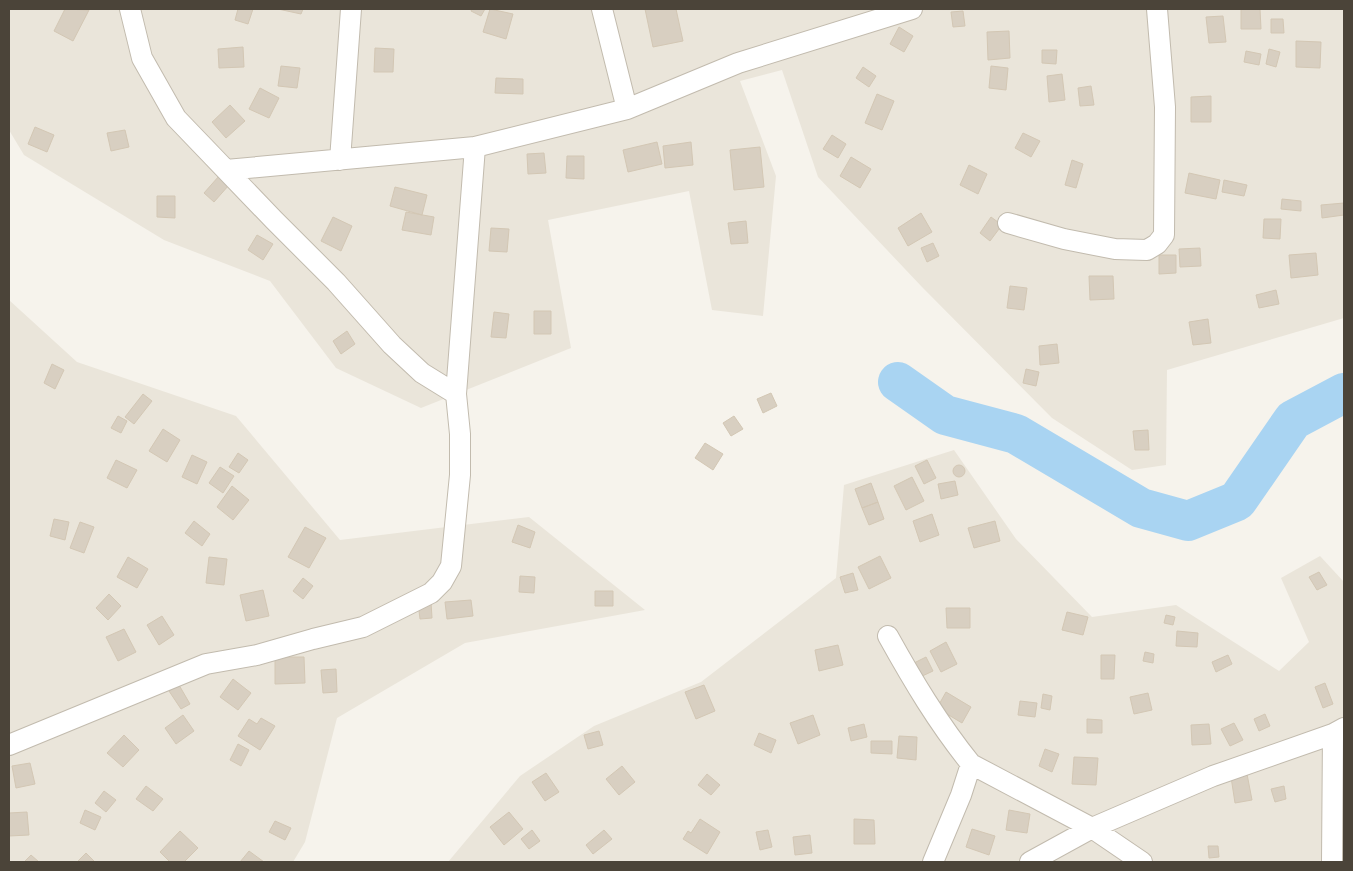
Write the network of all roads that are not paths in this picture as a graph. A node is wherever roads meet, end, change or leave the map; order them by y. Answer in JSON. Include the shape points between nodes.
{"nodes":[{"id":1,"x":130,"y":9,"type":"edge"},
{"id":2,"x":351,"y":9,"type":"edge"},
{"id":3,"x":602,"y":9,"type":"edge"},
{"id":4,"x":1157,"y":9,"type":"edge"},
{"id":5,"x":904,"y":10,"type":"edge"},
{"id":6,"x":627,"y":109,"type":"junction"},
{"id":7,"x":475,"y":147,"type":"junction"},
{"id":8,"x":340,"y":160,"type":"junction"},
{"id":9,"x":226,"y":170,"type":"junction"},
{"id":10,"x":1008,"y":223,"type":"dead end"},
{"id":11,"x":456,"y":394,"type":"junction"},
{"id":12,"x":888,"y":636,"type":"dead end"},
{"id":13,"x":1339,"y":731,"type":"edge"},
{"id":14,"x":9,"y":745,"type":"edge"},
{"id":15,"x":970,"y":764,"type":"junction"},
{"id":16,"x":1092,"y":828,"type":"junction"},
{"id":17,"x":933,"y":862,"type":"edge"},
{"id":18,"x":1030,"y":862,"type":"edge"},
{"id":19,"x":1142,"y":862,"type":"edge"},
{"id":20,"x":1332,"y":862,"type":"edge"}],
"edges":[{"from":1,"to":9,"type":"street","via":[[142,58],[176,118]]},
{"from":2,"to":8,"type":"street"},
{"from":3,"to":6,"type":"street"},
{"from":4,"to":10,"type":"street","via":[[1165,107],[1164,235],[1158,244],[1147,250],[1116,249]]},
{"from":5,"to":6,"type":"street","via":[[738,63]]},
{"from":6,"to":7,"type":"street"},
{"from":7,"to":8,"type":"street"},
{"from":7,"to":11,"type":"street"},
{"from":8,"to":9,"type":"street"},
{"from":9,"to":11,"type":"street","via":[[336,282],[392,345],[422,373]]},
{"from":11,"to":14,"type":"street","via":[[460,475],[451,566],[431,593],[363,627],[257,655],[206,664]]},
{"from":12,"to":15,"type":"street","via":[[922,696]]},
{"from":13,"to":16,"type":"street","via":[[1213,776]]},
{"from":13,"to":20,"type":"street"},
{"from":15,"to":16,"type":"street"},
{"from":15,"to":17,"type":"street","via":[[961,795]]},
{"from":16,"to":18,"type":"street"},
{"from":16,"to":19,"type":"street"}]}
